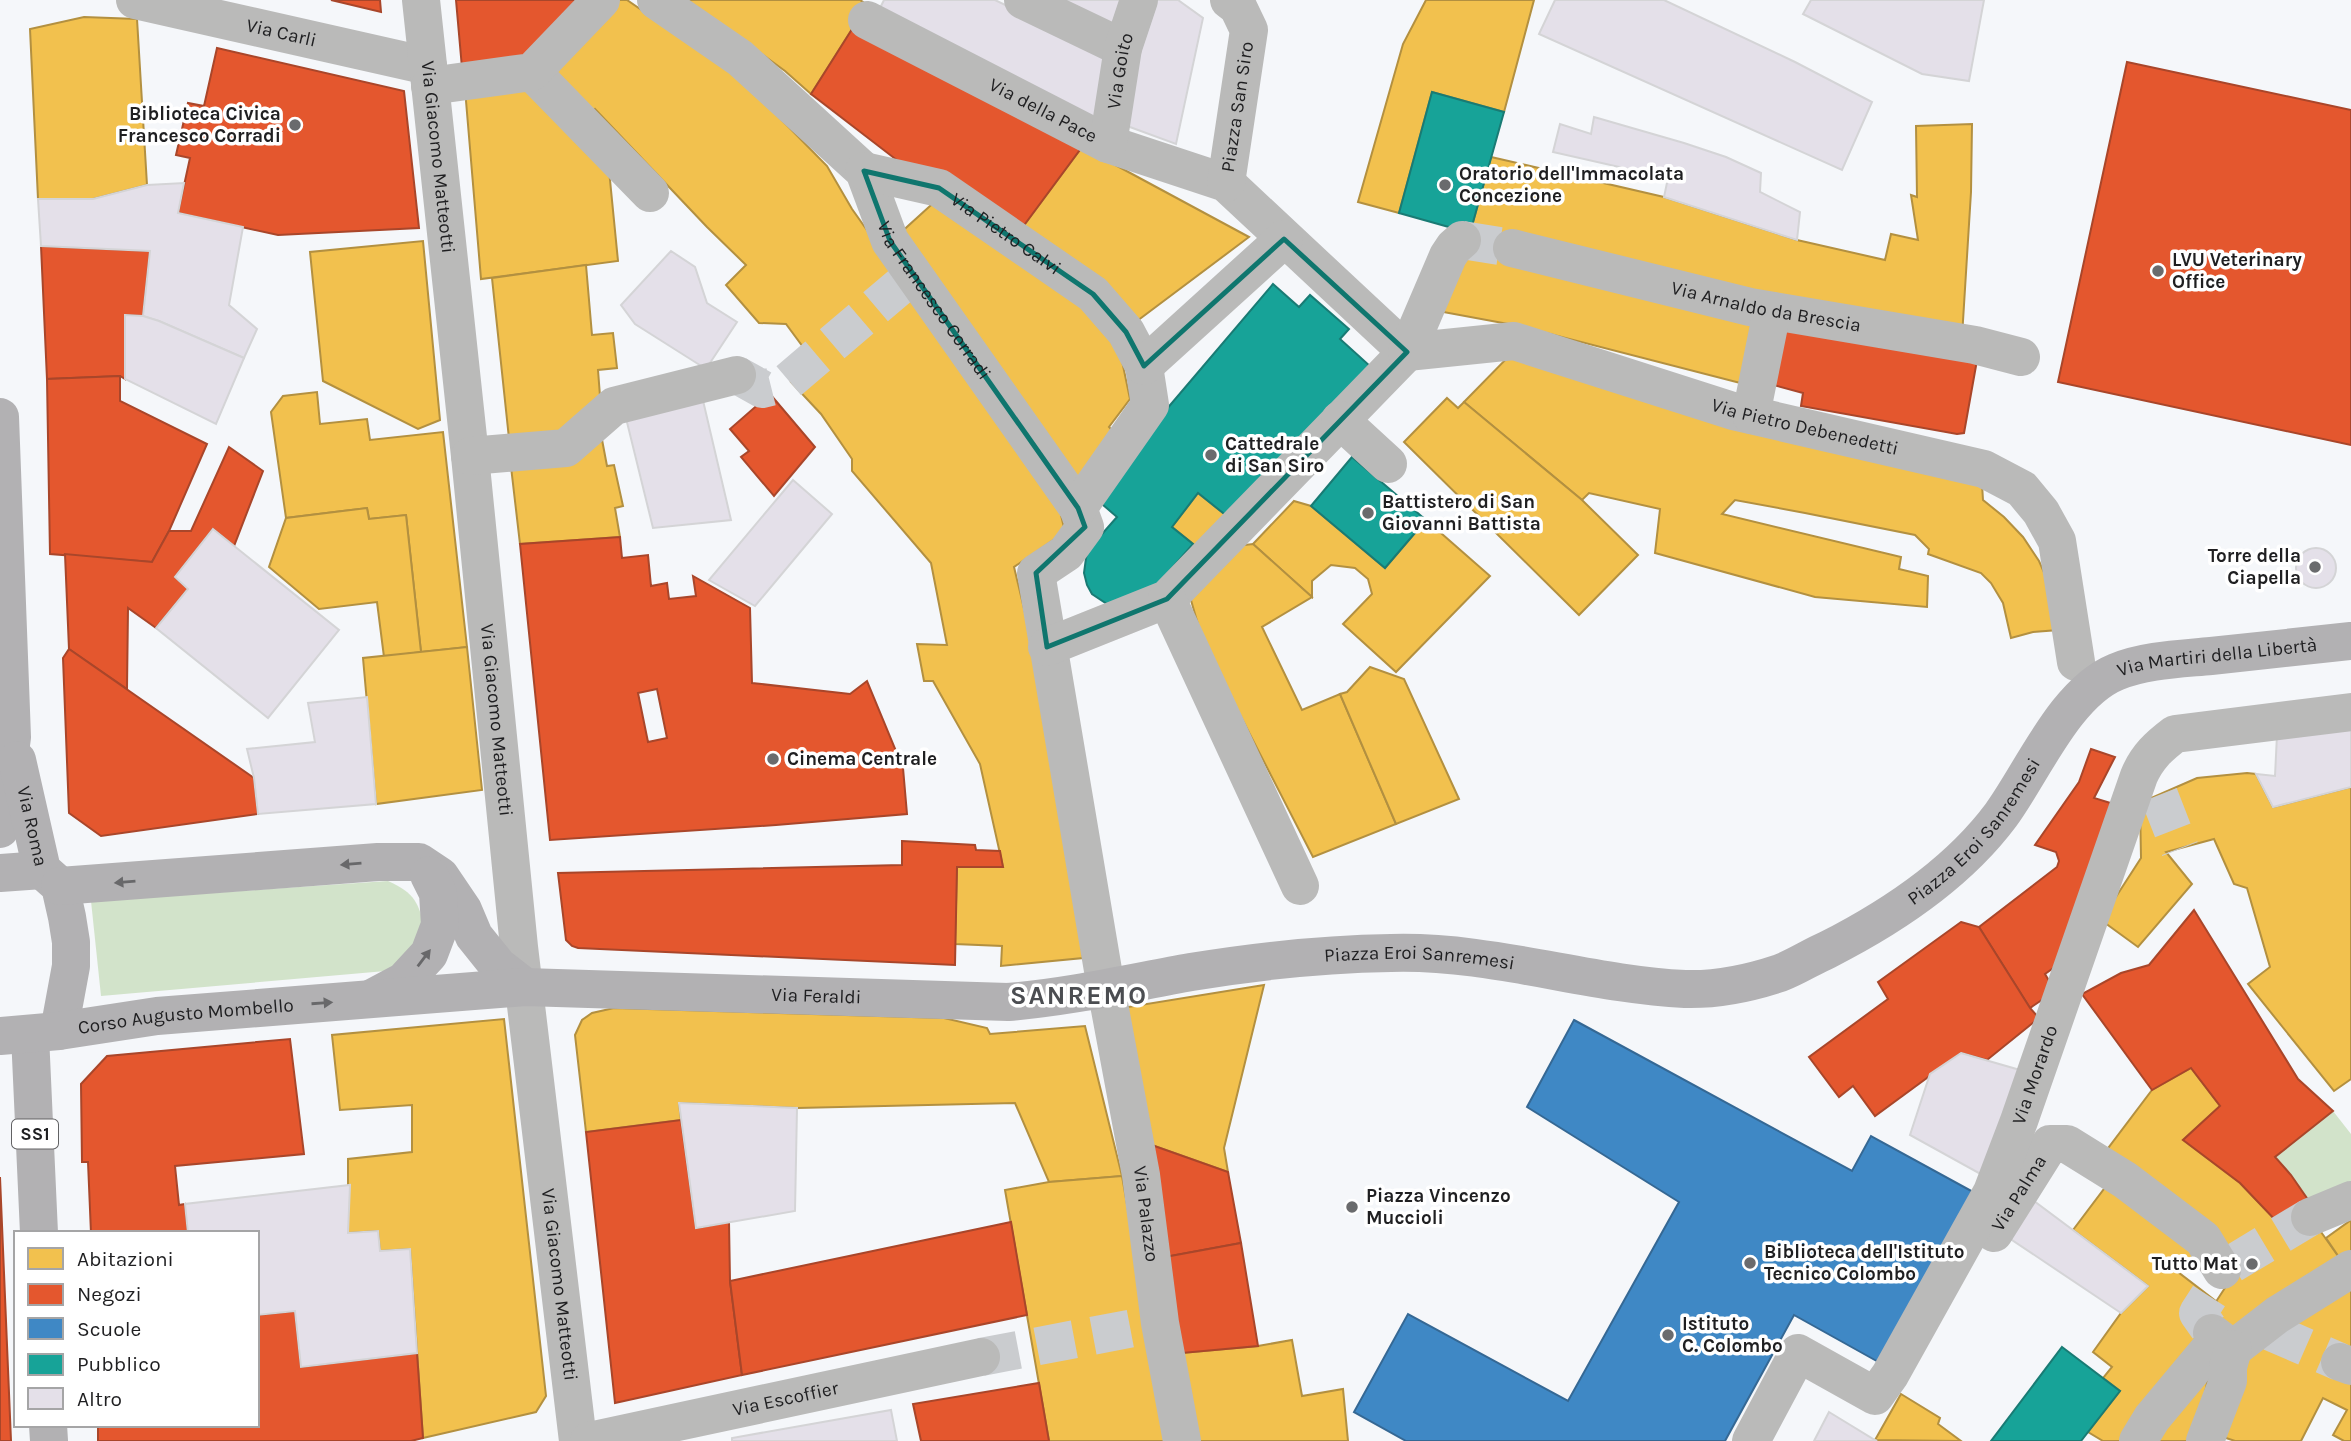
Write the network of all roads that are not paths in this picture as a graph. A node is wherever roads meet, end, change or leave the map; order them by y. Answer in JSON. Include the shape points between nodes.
{"nodes":[{"id":1,"x":135,"y":0,"type":"edge"},
{"id":2,"x":421,"y":0,"type":"edge"},
{"id":3,"x":601,"y":0,"type":"edge"},
{"id":4,"x":656,"y":0,"type":"edge"},
{"id":5,"x":1023,"y":0,"type":"edge"},
{"id":6,"x":1139,"y":0,"type":"edge"},
{"id":7,"x":1229,"y":0,"type":"edge"},
{"id":8,"x":867,"y":20,"type":"dead end"},
{"id":9,"x":1123,"y":48,"type":"junction"},
{"id":10,"x":532,"y":72,"type":"junction"},
{"id":11,"x":428,"y":76,"type":"junction"},
{"id":12,"x":1108,"y":144,"type":"junction"},
{"id":13,"x":864,"y":171,"type":"junction"},
{"id":14,"x":1226,"y":183,"type":"junction"},
{"id":15,"x":650,"y":193,"type":"dead end"},
{"id":16,"x":1284,"y":239,"type":"junction"},
{"id":17,"x":1462,"y":240,"type":"dead end"},
{"id":18,"x":1512,"y":248,"type":"tunnel mouth"},
{"id":19,"x":1772,"y":311,"type":"junction"},
{"id":20,"x":1407,"y":352,"type":"junction"},
{"id":21,"x":2021,"y":357,"type":"dead end"},
{"id":22,"x":1144,"y":366,"type":"junction"},
{"id":23,"x":737,"y":375,"type":"tunnel mouth"},
{"id":24,"x":1751,"y":415,"type":"junction"},
{"id":25,"x":0,"y":417,"type":"edge"},
{"id":26,"x":1340,"y":420,"type":"junction"},
{"id":27,"x":470,"y":456,"type":"junction"},
{"id":28,"x":1388,"y":464,"type":"dead end"},
{"id":29,"x":1078,"y":508,"type":"junction"},
{"id":30,"x":1167,"y":599,"type":"junction"},
{"id":31,"x":2351,"y":641,"type":"edge"},
{"id":32,"x":1047,"y":648,"type":"junction"},
{"id":33,"x":2082,"y":675,"type":"junction"},
{"id":34,"x":2351,"y":712,"type":"edge"},
{"id":35,"x":12,"y":737,"type":"junction"},
{"id":36,"x":0,"y":829,"type":"edge"},
{"id":37,"x":419,"y":862,"type":"junction"},
{"id":38,"x":0,"y":873,"type":"edge"},
{"id":39,"x":51,"y":878,"type":"junction"},
{"id":40,"x":1300,"y":886,"type":"dead end"},
{"id":41,"x":524,"y":987,"type":"junction"},
{"id":42,"x":1105,"y":988,"type":"junction"},
{"id":43,"x":371,"y":999,"type":"junction"},
{"id":44,"x":30,"y":1034,"type":"edge"},
{"id":45,"x":2351,"y":1200,"type":"edge"},
{"id":46,"x":2311,"y":1217,"type":"tunnel mouth"},
{"id":47,"x":39,"y":1231,"type":"edge"},
{"id":48,"x":2351,"y":1269,"type":"edge"},
{"id":49,"x":2232,"y":1314,"type":"junction"},
{"id":50,"x":1902,"y":1353,"type":"junction"},
{"id":51,"x":981,"y":1357,"type":"tunnel mouth"},
{"id":52,"x":578,"y":1441,"type":"edge"},
{"id":53,"x":589,"y":1441,"type":"edge"},
{"id":54,"x":1182,"y":1441,"type":"edge"},
{"id":55,"x":1751,"y":1441,"type":"edge"},
{"id":56,"x":2138,"y":1441,"type":"edge"},
{"id":57,"x":2205,"y":1441,"type":"edge"}],
"edges":[{"from":1,"to":11,"type":"street","name":"Via Carli"},
{"from":2,"to":11,"type":"street","name":"Via Giacomo Matteotti"},
{"from":3,"to":10,"type":"street"},
{"from":4,"to":13,"type":"street","name":"Via Francesco Corradi","via":[[810,108]]},
{"from":5,"to":9,"type":"street"},
{"from":6,"to":9,"type":"street","name":"Via Goito"},
{"from":7,"to":14,"type":"street","name":"Piazza San Siro","via":[[1238,6],[1249,30]]},
{"from":8,"to":12,"type":"street","name":"Via della Pace"},
{"from":9,"to":12,"type":"street","name":"Via Goito"},
{"from":10,"to":11,"type":"street"},
{"from":10,"to":15,"type":"street"},
{"from":11,"to":27,"type":"street","name":"Via Giacomo Matteotti"},
{"from":12,"to":14,"type":"street","name":"Via della Pace"},
{"from":13,"to":22,"type":"street","name":"Via Pietro Calvi","via":[[939,188],[1093,294],[1126,332]]},
{"from":13,"to":29,"type":"street","name":"Via Francesco Corradi","via":[[890,241]]},
{"from":14,"to":16,"type":"street","name":"Piazza San Siro"},
{"from":16,"to":20,"type":"street","name":"Piazza San Siro"},
{"from":16,"to":22,"type":"street"},
{"from":17,"to":20,"type":"street","via":[[1448,256]]},
{"from":18,"to":19,"type":"street","name":"Via Arnaldo da Brescia"},
{"from":19,"to":21,"type":"street","name":"Via Arnaldo da Brescia"},
{"from":19,"to":24,"type":"street"},
{"from":20,"to":24,"type":"street","name":"Via Pietro Debenedetti","via":[[1514,341]]},
{"from":20,"to":26,"type":"street"},
{"from":22,"to":29,"type":"street","via":[[1150,405]]},
{"from":23,"to":27,"type":"street","via":[[614,406],[566,448]]},
{"from":24,"to":33,"type":"street","name":"Via Pietro Debenedetti","via":[[1984,469],[2022,489],[2057,541]]},
{"from":25,"to":35,"type":"main road","name":"Via Roma","number":"SS1"},
{"from":26,"to":28,"type":"street"},
{"from":26,"to":30,"type":"street"},
{"from":27,"to":41,"type":"street","name":"Via Giacomo Matteotti"},
{"from":29,"to":32,"type":"street","via":[[1085,527],[1066,553],[1036,573]]},
{"from":30,"to":32,"type":"street"},
{"from":30,"to":40,"type":"street"},
{"from":31,"to":33,"type":"main road","name":"Via Martiri della Libertà","via":[[2175,659]]},
{"from":32,"to":42,"type":"street"},
{"from":33,"to":42,"type":"main road","name":"Piazza Eroi Sanremesi","via":[[2068,711],[1978,843],[1897,911],[1783,972],[1727,986],[1687,989],[1456,954],[1395,952],[1291,957]]},
{"from":34,"to":50,"type":"street","name":"Via Morardo","via":[[2175,734],[2144,764],[2143,790],[1992,1192]]},
{"from":35,"to":36,"type":"main road","name":"Via Roma","number":"SS1"},
{"from":35,"to":39,"type":"main road","name":"Via Roma","number":"SS1"},
{"from":37,"to":39,"type":"main road","one_way":true},
{"from":37,"to":41,"type":"main road","via":[[440,876],[474,936],[498,966]]},
{"from":43,"to":37,"type":"main road","name":"Corso Augusto Mombello","one_way":true,"via":[[404,981],[429,954],[440,925],[439,893]]},
{"from":38,"to":39,"type":"main road"},
{"from":39,"to":44,"type":"main road","name":"Via Roma","number":"SS1","via":[[71,942],[71,966]]},
{"from":41,"to":42,"type":"main road","name":"Via Feraldi","via":[[1008,1002]]},
{"from":41,"to":43,"type":"main road","name":"Corso Augusto Mombello"},
{"from":41,"to":52,"type":"street","name":"Via Giacomo Matteotti"},
{"from":42,"to":54,"type":"street","name":"Via Palazzo","via":[[1141,1175],[1160,1323]]},
{"from":44,"to":43,"type":"main road","name":"Corso Augusto Mombello","one_way":true,"via":[[157,1016]]},
{"from":44,"to":47,"type":"main road","name":"Via Roma","number":"SS1"},
{"from":45,"to":46,"type":"street"},
{"from":48,"to":49,"type":"street"},
{"from":49,"to":50,"type":"street","name":"Via Palma","via":[[2203,1239],[2125,1180],[2067,1144],[2050,1144],[1919,1350]]},
{"from":49,"to":56,"type":"street"},
{"from":49,"to":57,"type":"street","via":[[2228,1381]]},
{"from":50,"to":55,"type":"street","name":"Via Morardo","via":[[1875,1396],[1798,1353]]},
{"from":51,"to":53,"type":"street","name":"Via Escoffier"}]}
